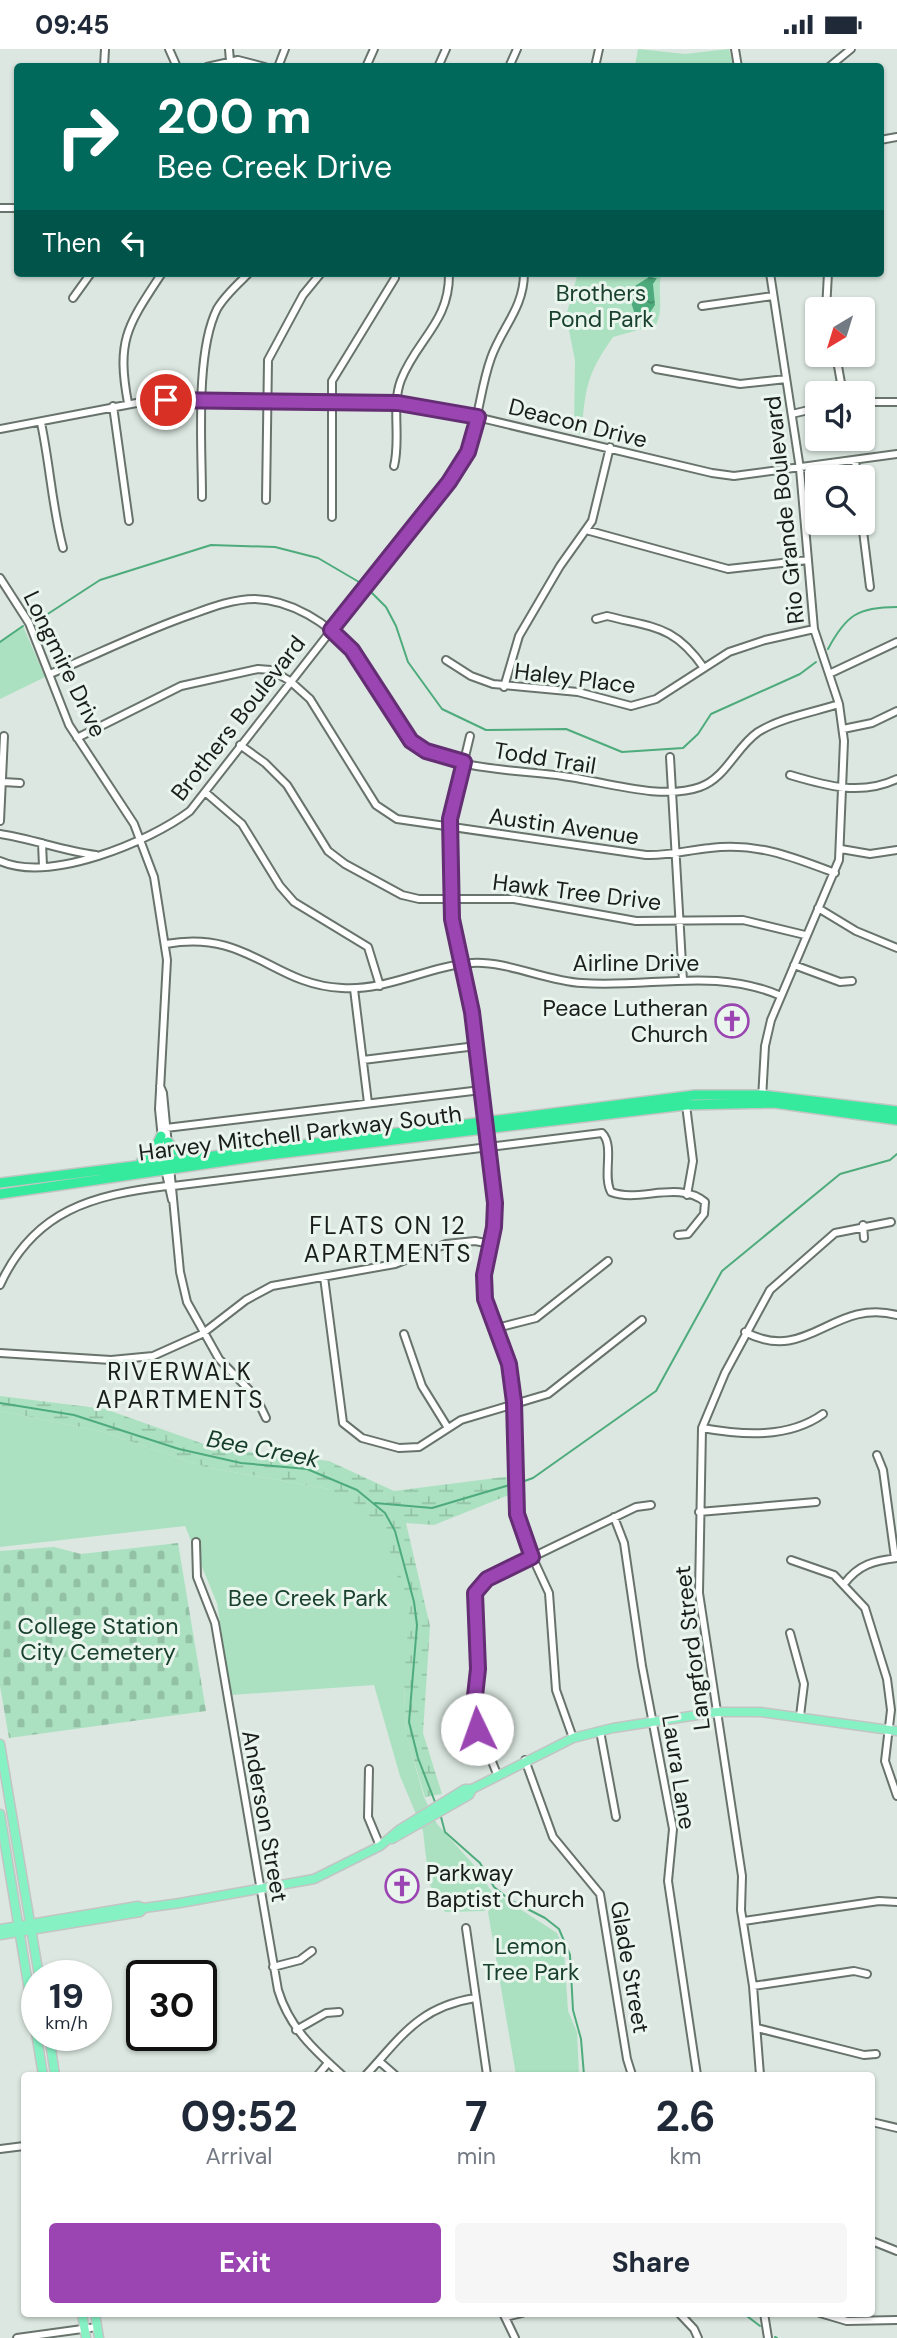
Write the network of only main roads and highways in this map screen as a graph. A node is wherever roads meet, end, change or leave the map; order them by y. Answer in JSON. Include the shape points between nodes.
{"nodes":[{"id":1,"x":762,"y":1099,"type":"junction"},
{"id":2,"x":897,"y":1111,"type":"edge"},
{"id":3,"x":897,"y":1120,"type":"edge"},
{"id":4,"x":485,"y":1124,"type":"junction"},
{"id":5,"x":205,"y":1155,"type":"junction"},
{"id":6,"x":133,"y":1165,"type":"junction"},
{"id":7,"x":167,"y":1165,"type":"junction"},
{"id":8,"x":0,"y":1183,"type":"edge"},
{"id":9,"x":0,"y":1194,"type":"edge"},
{"id":10,"x":893,"y":1730,"type":"edge"},
{"id":11,"x":0,"y":1744,"type":"edge"},
{"id":12,"x":10,"y":1803,"type":"junction"},
{"id":13,"x":0,"y":1804,"type":"edge"},
{"id":14,"x":0,"y":1814,"type":"edge"},
{"id":15,"x":30,"y":1927,"type":"junction"},
{"id":16,"x":0,"y":1929,"type":"edge"},
{"id":17,"x":19,"y":1929,"type":"junction"},
{"id":18,"x":0,"y":1935,"type":"edge"},
{"id":19,"x":36,"y":1960,"type":"edge"},
{"id":20,"x":51,"y":2051,"type":"edge"},
{"id":21,"x":43,"y":2072,"type":"edge"},
{"id":22,"x":55,"y":2072,"type":"edge"},
{"id":23,"x":83,"y":2317,"type":"edge"},
{"id":24,"x":96,"y":2317,"type":"edge"},
{"id":25,"x":86,"y":2338,"type":"edge"},
{"id":26,"x":99,"y":2338,"type":"edge"}],
"edges":[{"from":1,"to":2,"type":"highway","name":"Harvey Mitchell Parkway South"},
{"from":1,"to":3,"type":"highway","name":"Harvey Mitchell Parkway South"},
{"from":1,"to":4,"type":"highway","name":"Harvey Mitchell Parkway South"},
{"from":1,"to":4,"type":"highway","name":"Harvey Mitchell Parkway South","via":[[695,1095]]},
{"from":4,"to":5,"type":"highway","name":"Harvey Mitchell Parkway South"},
{"from":4,"to":7,"type":"highway","name":"Harvey Mitchell Parkway South"},
{"from":5,"to":6,"type":"highway","via":[[182,1153],[165,1135],[149,1157]]},
{"from":5,"to":7,"type":"highway","name":"Harvey Mitchell Parkway South"},
{"from":6,"to":7,"type":"highway","name":"Harvey Mitchell Parkway South"},
{"from":6,"to":8,"type":"highway","name":"Harvey Mitchell Parkway South"},
{"from":7,"to":9,"type":"highway","name":"Harvey Mitchell Parkway South"},
{"from":10,"to":15,"type":"main road","via":[[745,1711],[600,1731],[573,1738],[465,1789],[380,1846],[314,1879]]},
{"from":11,"to":12,"type":"main road"},
{"from":12,"to":13,"type":"main road"},
{"from":12,"to":15,"type":"main road"},
{"from":14,"to":17,"type":"main road"},
{"from":15,"to":17,"type":"main road"},
{"from":15,"to":19,"type":"main road"},
{"from":16,"to":17,"type":"main road"},
{"from":17,"to":18,"type":"main road"},
{"from":17,"to":21,"type":"main road"},
{"from":20,"to":22,"type":"main road"},
{"from":23,"to":25,"type":"main road"},
{"from":24,"to":26,"type":"main road"}]}
